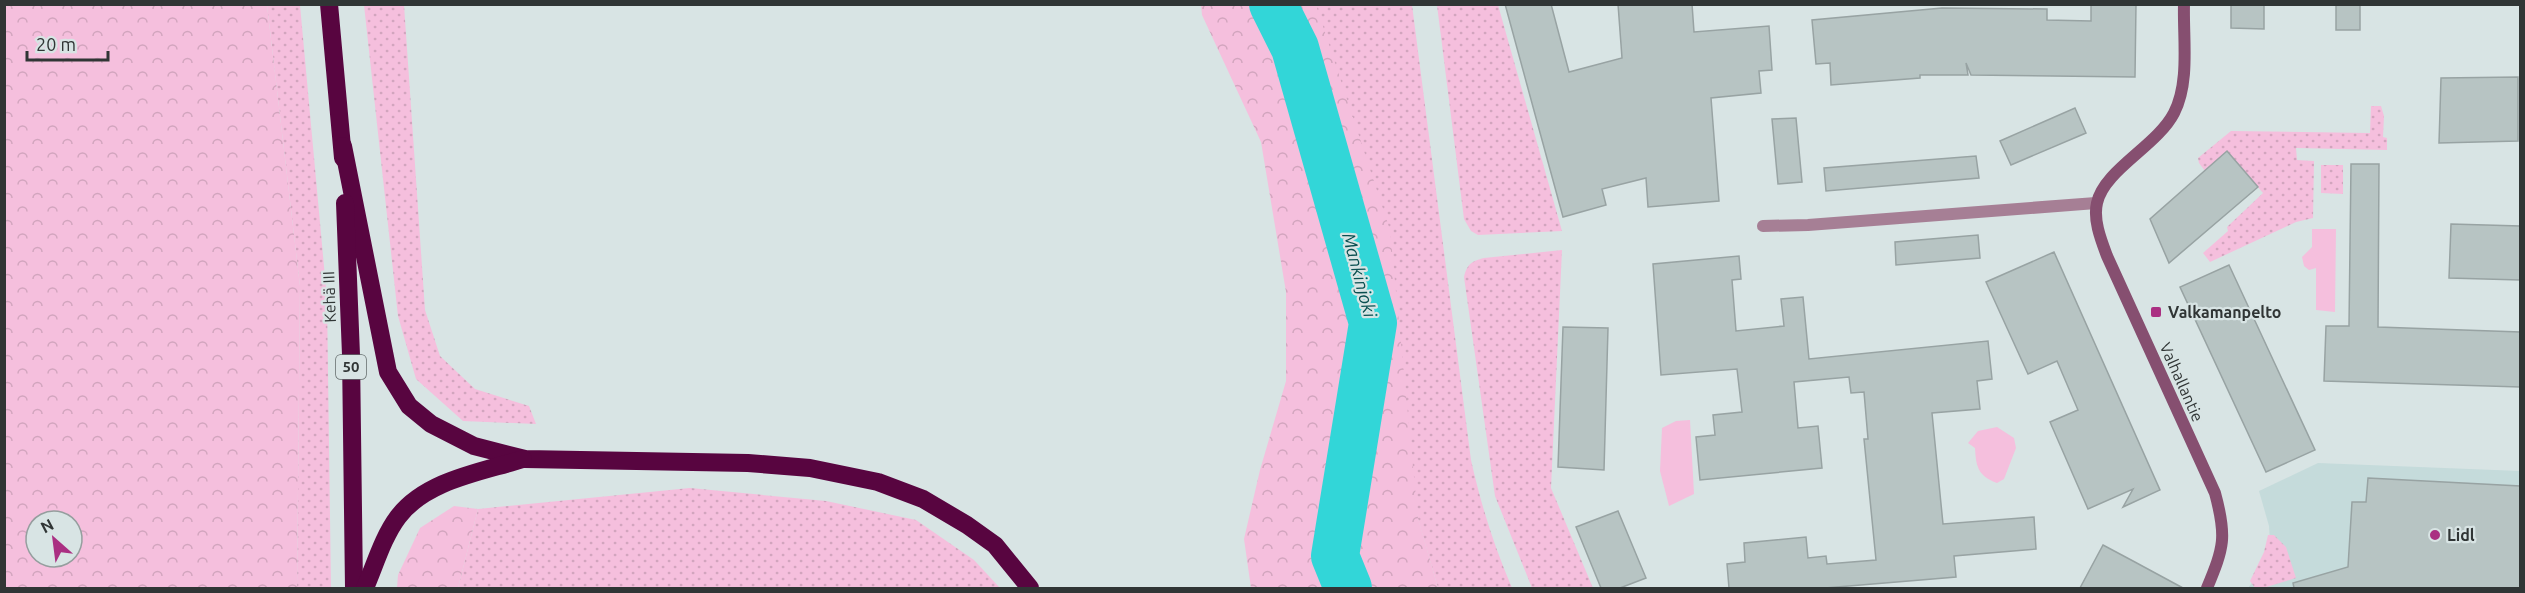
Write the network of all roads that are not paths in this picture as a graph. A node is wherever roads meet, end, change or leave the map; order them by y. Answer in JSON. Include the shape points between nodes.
{"nodes":[{"id":1,"x":328,"y":4,"type":"edge"},
{"id":2,"x":2184,"y":4,"type":"edge"},
{"id":3,"x":343,"y":146,"type":"junction"},
{"id":4,"x":2096,"y":203,"type":"junction"},
{"id":5,"x":1763,"y":226,"type":"dead end"},
{"id":6,"x":525,"y":459,"type":"junction"},
{"id":7,"x":354,"y":588,"type":"edge"},
{"id":8,"x":365,"y":588,"type":"edge"},
{"id":9,"x":1030,"y":588,"type":"edge"},
{"id":10,"x":2206,"y":588,"type":"edge"}],
"edges":[{"from":1,"to":3,"type":"highway","name":"Kehä III","number":"50"},
{"from":2,"to":4,"type":"street","via":[[2183,84],[2174,113],[2163,130],[2105,185]]},
{"from":3,"to":6,"type":"highway","via":[[388,372],[409,406],[431,424],[474,446]]},
{"from":3,"to":7,"type":"highway","name":"Kehä III","number":"50"},
{"from":4,"to":5,"type":"street"},
{"from":4,"to":10,"type":"street","name":"Valhallantie","via":[[2098,231],[2107,256],[2215,493],[2223,523],[2223,546]]},
{"from":6,"to":8,"type":"highway","via":[[452,481],[421,496],[399,516]]},
{"from":6,"to":9,"type":"highway","via":[[748,462],[810,468],[878,482],[923,499],[986,538]]}]}
